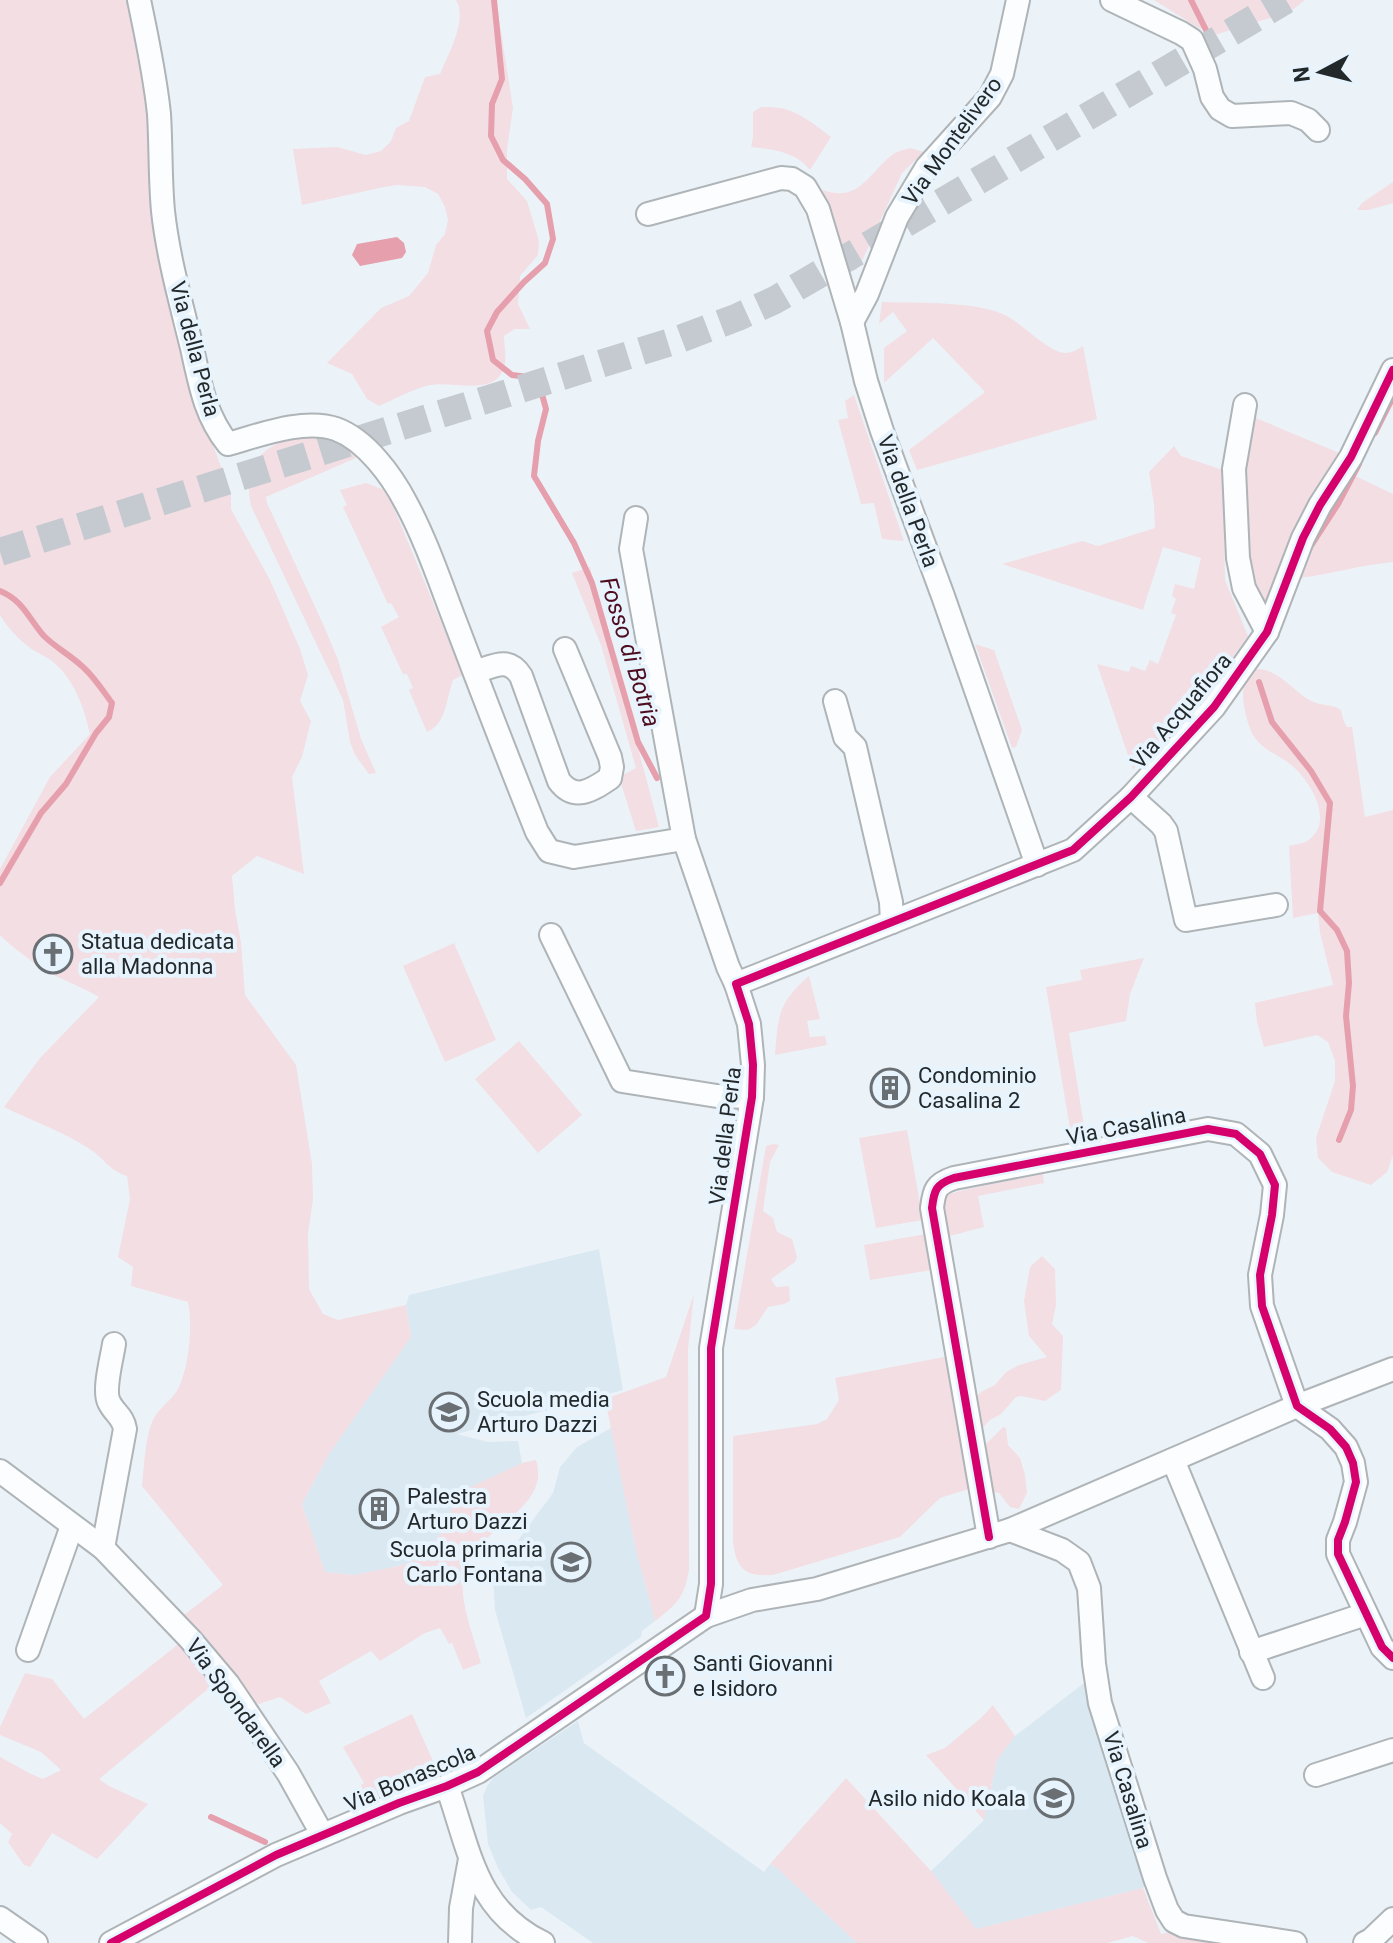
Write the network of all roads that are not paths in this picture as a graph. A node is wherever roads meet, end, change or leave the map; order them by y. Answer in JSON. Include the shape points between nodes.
{"nodes":[{"id":1,"x":139,"y":0,"type":"edge"},
{"id":2,"x":1018,"y":0,"type":"edge"},
{"id":3,"x":1112,"y":0,"type":"edge"},
{"id":4,"x":1318,"y":130,"type":"dead end"},
{"id":5,"x":648,"y":214,"type":"dead end"},
{"id":6,"x":852,"y":322,"type":"junction"},
{"id":7,"x":1393,"y":370,"type":"edge"},
{"id":8,"x":1245,"y":405,"type":"dead end"},
{"id":9,"x":636,"y":518,"type":"dead end"},
{"id":10,"x":1267,"y":632,"type":"junction"},
{"id":11,"x":565,"y":649,"type":"dead end"},
{"id":12,"x":475,"y":672,"type":"junction"},
{"id":13,"x":835,"y":701,"type":"dead end"},
{"id":14,"x":1131,"y":797,"type":"junction"},
{"id":15,"x":684,"y":839,"type":"junction"},
{"id":16,"x":1037,"y":865,"type":"junction"},
{"id":17,"x":1276,"y":905,"type":"dead end"},
{"id":18,"x":892,"y":922,"type":"junction"},
{"id":19,"x":551,"y":935,"type":"dead end"},
{"id":20,"x":736,"y":984,"type":"junction"},
{"id":21,"x":752,"y":1097,"type":"junction"},
{"id":22,"x":114,"y":1344,"type":"dead end"},
{"id":23,"x":1393,"y":1369,"type":"edge"},
{"id":24,"x":1297,"y":1406,"type":"junction"},
{"id":25,"x":1173,"y":1460,"type":"junction"},
{"id":26,"x":0,"y":1471,"type":"edge"},
{"id":27,"x":72,"y":1526,"type":"junction"},
{"id":28,"x":1010,"y":1530,"type":"junction"},
{"id":29,"x":989,"y":1537,"type":"junction"},
{"id":30,"x":103,"y":1548,"type":"junction"},
{"id":31,"x":1366,"y":1614,"type":"junction"},
{"id":32,"x":706,"y":1616,"type":"junction"},
{"id":33,"x":28,"y":1650,"type":"dead end"},
{"id":34,"x":1251,"y":1652,"type":"junction"},
{"id":35,"x":1393,"y":1658,"type":"edge"},
{"id":36,"x":1263,"y":1678,"type":"dead end"},
{"id":37,"x":1393,"y":1750,"type":"edge"},
{"id":38,"x":1316,"y":1775,"type":"dead end"},
{"id":39,"x":447,"y":1786,"type":"junction"},
{"id":40,"x":322,"y":1834,"type":"junction"},
{"id":41,"x":470,"y":1859,"type":"junction"},
{"id":42,"x":0,"y":1918,"type":"edge"},
{"id":43,"x":1393,"y":1919,"type":"edge"},
{"id":44,"x":36,"y":1943,"type":"edge"},
{"id":45,"x":111,"y":1943,"type":"edge"},
{"id":46,"x":460,"y":1943,"type":"edge"},
{"id":47,"x":543,"y":1943,"type":"edge"},
{"id":48,"x":1295,"y":1943,"type":"edge"},
{"id":49,"x":1365,"y":1943,"type":"edge"}],
"edges":[{"from":1,"to":12,"type":"street","name":"Via della Perla","via":[[159,114],[163,211],[179,297],[215,427],[228,444],[285,428],[317,426],[336,429],[363,445],[406,502]]},
{"from":2,"to":6,"type":"street","name":"Via Montelivero","via":[[1002,74],[990,97],[927,167],[897,217]]},
{"from":3,"to":4,"type":"street","via":[[1192,40],[1220,109],[1232,116],[1291,113]]},
{"from":5,"to":6,"type":"street","name":"Via della Perla","via":[[792,179],[805,187],[818,209]]},
{"from":6,"to":16,"type":"street","name":"Via della Perla","via":[[882,431]]},
{"from":7,"to":10,"type":"street","name":"Via Acquafiora","via":[[1351,457],[1303,538]]},
{"from":8,"to":10,"type":"street","via":[[1234,469],[1238,558],[1244,588]]},
{"from":9,"to":15,"type":"street","name":"Via della Perla","via":[[631,549]]},
{"from":10,"to":14,"type":"street","name":"Via Acquafiora","via":[[1214,707]]},
{"from":11,"to":12,"type":"street","via":[[612,767],[610,778],[577,794],[559,781],[515,668],[499,664]]},
{"from":12,"to":15,"type":"street","name":"Via della Perla","via":[[549,851],[574,857]]},
{"from":13,"to":18,"type":"street","via":[[845,737],[855,747]]},
{"from":14,"to":16,"type":"street","name":"Via Acquafiora","via":[[1073,850]]},
{"from":14,"to":17,"type":"street","name":"Via Acquafiora","via":[[1166,831],[1186,920]]},
{"from":15,"to":20,"type":"street","name":"Via della Perla"},
{"from":16,"to":18,"type":"street"},
{"from":18,"to":20,"type":"street"},
{"from":19,"to":21,"type":"street","name":"Via della Perla","via":[[622,1081]]},
{"from":20,"to":21,"type":"street","name":"Via della Perla","via":[[749,1024]]},
{"from":21,"to":32,"type":"street","name":"Via della Perla","via":[[711,1348],[711,1584]]},
{"from":22,"to":30,"type":"street","via":[[108,1401],[125,1429]]},
{"from":23,"to":24,"type":"street"},
{"from":24,"to":25,"type":"street"},
{"from":24,"to":29,"type":"street","name":"Via Casalina","via":[[1262,1306],[1260,1275],[1275,1185],[1260,1154],[1236,1134],[1208,1129],[943,1182],[933,1194],[932,1208]]},
{"from":24,"to":31,"type":"street","via":[[1330,1429],[1353,1463],[1356,1482],[1338,1554]]},
{"from":25,"to":28,"type":"street"},
{"from":25,"to":34,"type":"street"},
{"from":26,"to":27,"type":"street","name":"Via Spondarella"},
{"from":27,"to":30,"type":"street","name":"Via Spondarella"},
{"from":27,"to":33,"type":"street"},
{"from":28,"to":29,"type":"street"},
{"from":28,"to":48,"type":"street","name":"Via Casalina","via":[[1079,1562],[1089,1588],[1100,1703],[1155,1878],[1174,1921]]},
{"from":29,"to":32,"type":"street"},
{"from":30,"to":40,"type":"street","name":"Via Spondarella","via":[[228,1684]]},
{"from":31,"to":34,"type":"street"},
{"from":31,"to":35,"type":"street"},
{"from":32,"to":39,"type":"street","name":"Via Bonascola","via":[[504,1755]]},
{"from":34,"to":36,"type":"street"},
{"from":37,"to":38,"type":"street"},
{"from":39,"to":40,"type":"street","name":"Via Bonascola"},
{"from":39,"to":41,"type":"street","name":"Via Bonascola"},
{"from":40,"to":45,"type":"street","name":"Via Bonascola"},
{"from":41,"to":46,"type":"street","name":"Via Bonascola"},
{"from":41,"to":47,"type":"street","via":[[505,1918]]},
{"from":42,"to":44,"type":"street"},
{"from":43,"to":49,"type":"street"}]}
